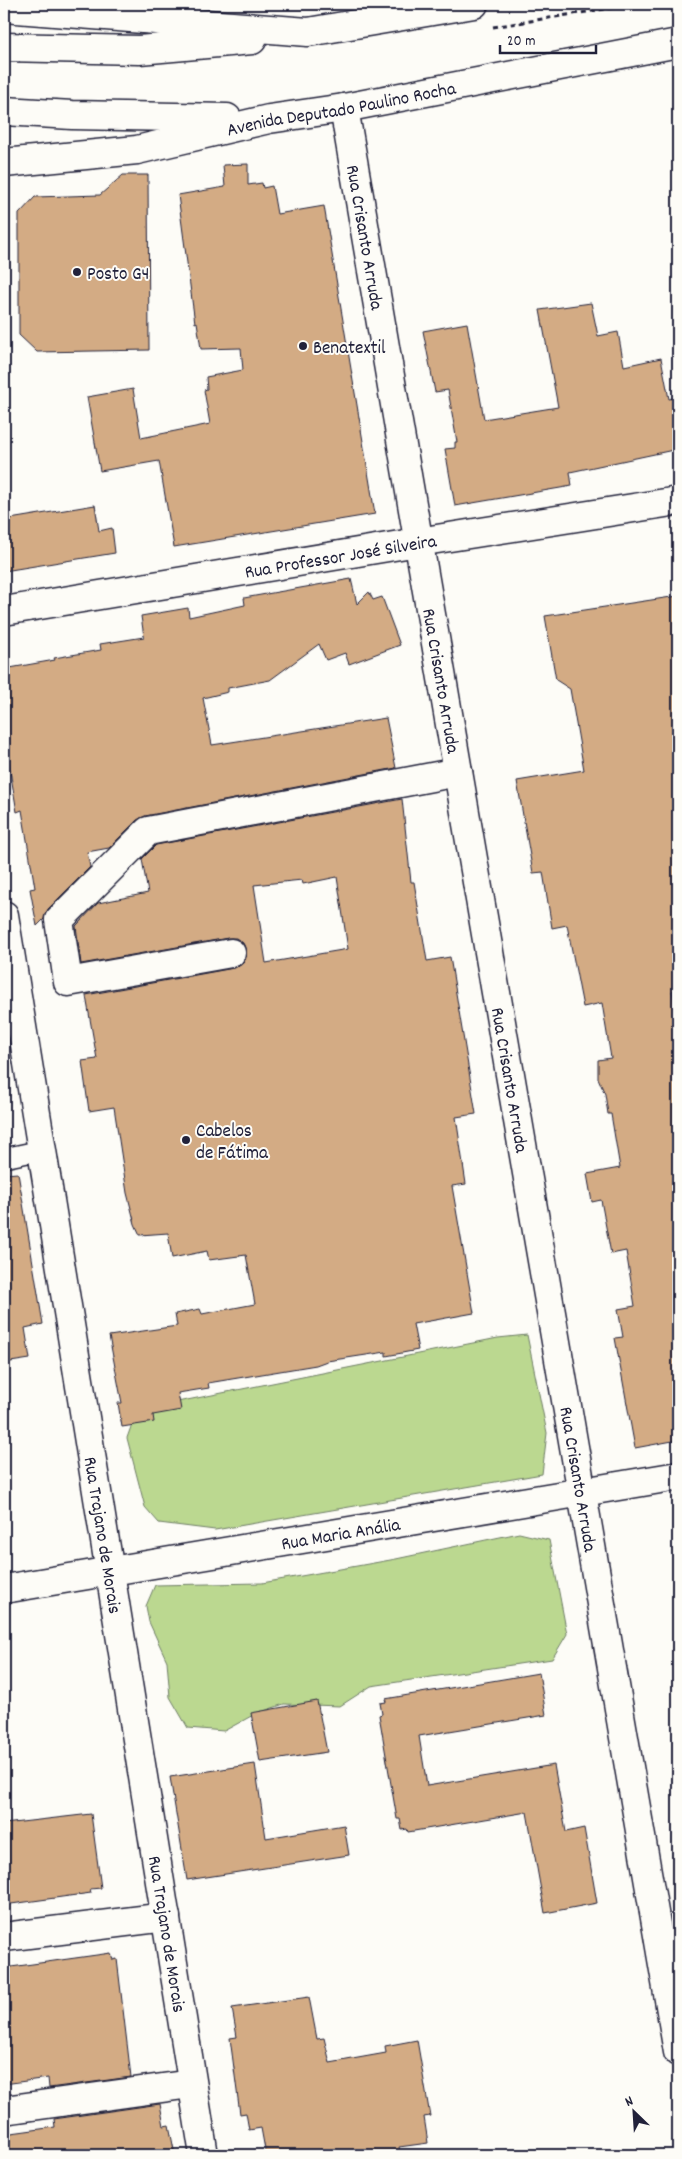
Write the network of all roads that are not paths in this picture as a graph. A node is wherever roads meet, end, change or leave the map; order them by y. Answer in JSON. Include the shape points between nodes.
{"nodes":[{"id":1,"x":474,"y":4,"type":"edge"},
{"id":2,"x":4,"y":8,"type":"edge"},
{"id":3,"x":308,"y":32,"type":"junction"},
{"id":4,"x":678,"y":43,"type":"edge"},
{"id":5,"x":4,"y":47,"type":"edge"},
{"id":6,"x":344,"y":108,"type":"junction"},
{"id":7,"x":4,"y":111,"type":"edge"},
{"id":8,"x":269,"y":119,"type":"junction"},
{"id":9,"x":4,"y":162,"type":"edge"},
{"id":10,"x":678,"y":501,"type":"edge"},
{"id":11,"x":418,"y":542,"type":"junction"},
{"id":12,"x":4,"y":611,"type":"edge"},
{"id":13,"x":458,"y":772,"type":"junction"},
{"id":14,"x":4,"y":915,"type":"edge"},
{"id":15,"x":231,"y":953,"type":"dead end"},
{"id":16,"x":42,"y":1150,"type":"junction"},
{"id":17,"x":4,"y":1158,"type":"edge"},
{"id":18,"x":678,"y":1476,"type":"edge"},
{"id":19,"x":582,"y":1492,"type":"junction"},
{"id":20,"x":110,"y":1571,"type":"junction"},
{"id":21,"x":4,"y":1589,"type":"edge"},
{"id":22,"x":166,"y":1917,"type":"junction"},
{"id":23,"x":4,"y":1937,"type":"edge"},
{"id":24,"x":678,"y":2052,"type":"edge"},
{"id":25,"x":191,"y":2084,"type":"junction"},
{"id":26,"x":4,"y":2110,"type":"edge"},
{"id":27,"x":204,"y":2155,"type":"edge"}],
"edges":[{"from":1,"to":3,"type":"street"},
{"from":2,"to":3,"type":"street"},
{"from":3,"to":5,"type":"street","via":[[220,44],[139,50]]},
{"from":4,"to":6,"type":"street","name":"Avenida Deputado Paulino Rocha"},
{"from":6,"to":8,"type":"street","name":"Avenida Deputado Paulino Rocha"},
{"from":6,"to":11,"type":"street","name":"Rua Crisanto Arruda"},
{"from":7,"to":8,"type":"street"},
{"from":8,"to":9,"type":"street","name":"Avenida Deputado Paulino Rocha","via":[[137,150]]},
{"from":10,"to":11,"type":"street","name":"Rua Professor José Silveira"},
{"from":11,"to":12,"type":"street","name":"Rua Professor José Silveira"},
{"from":11,"to":13,"type":"street","name":"Rua Crisanto Arruda"},
{"from":13,"to":15,"type":"street","via":[[148,831],[59,920],[68,982]]},
{"from":13,"to":19,"type":"street","name":"Rua Crisanto Arruda"},
{"from":14,"to":16,"type":"street","name":"Rua Trajano de Morais"},
{"from":16,"to":17,"type":"lane"},
{"from":16,"to":20,"type":"street","name":"Rua Trajano de Morais"},
{"from":18,"to":19,"type":"street","name":"Rua Maria Anália"},
{"from":19,"to":20,"type":"street","name":"Rua Maria Anália"},
{"from":19,"to":24,"type":"street","name":"Rua Crisanto Arruda"},
{"from":20,"to":21,"type":"street","name":"Rua Maria Anália"},
{"from":20,"to":22,"type":"street","name":"Rua Trajano de Morais"},
{"from":22,"to":23,"type":"street"},
{"from":22,"to":25,"type":"street","name":"Rua Trajano de Morais"},
{"from":25,"to":26,"type":"street"},
{"from":25,"to":27,"type":"street","name":"Rua Trajano de Morais"}]}
